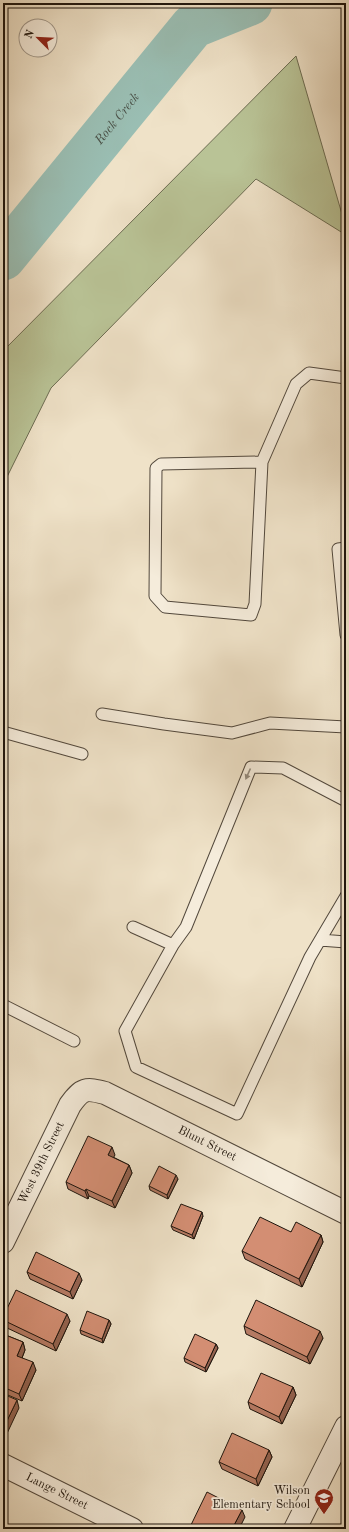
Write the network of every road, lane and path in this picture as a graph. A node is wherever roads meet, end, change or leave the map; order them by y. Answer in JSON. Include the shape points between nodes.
{"nodes":[{"id":1,"x":346,"y":378,"type":"edge"},
{"id":2,"x":262,"y":462,"type":"junction"},
{"id":3,"x":346,"y":548,"type":"edge"},
{"id":4,"x":346,"y":635,"type":"edge"},
{"id":5,"x":102,"y":714,"type":"dead end"},
{"id":6,"x":346,"y":728,"type":"edge"},
{"id":7,"x":3,"y":732,"type":"edge"},
{"id":8,"x":82,"y":754,"type":"dead end"},
{"id":9,"x":346,"y":801,"type":"edge"},
{"id":10,"x":346,"y":896,"type":"edge"},
{"id":11,"x":133,"y":927,"type":"dead end"},
{"id":12,"x":320,"y":940,"type":"junction"},
{"id":13,"x":346,"y":942,"type":"edge"},
{"id":14,"x":172,"y":945,"type":"junction"},
{"id":15,"x":3,"y":1005,"type":"edge"},
{"id":16,"x":74,"y":1041,"type":"dead end"},
{"id":17,"x":70,"y":1104,"type":"joint"},
{"id":18,"x":346,"y":1213,"type":"edge"},
{"id":19,"x":3,"y":1242,"type":"edge"},
{"id":20,"x":346,"y":1427,"type":"edge"},
{"id":21,"x":3,"y":1465,"type":"edge"},
{"id":22,"x":132,"y":1529,"type":"edge"},
{"id":23,"x":295,"y":1529,"type":"edge"}],
"edges":[{"from":1,"to":2,"type":"lane","via":[[309,373],[296,384]]},
{"from":2,"to":2,"type":"lane","via":[[255,604],[251,615],[165,607],[155,596],[156,468],[161,464]]},
{"from":3,"to":4,"type":"lane","via":[[338,549]]},
{"from":5,"to":6,"type":"lane","via":[[232,733],[270,723]]},
{"from":7,"to":8,"type":"lane"},
{"from":9,"to":14,"type":"lane","one_way":true,"via":[[283,768],[251,767],[186,927]]},
{"from":10,"to":12,"type":"lane"},
{"from":11,"to":14,"type":"lane"},
{"from":12,"to":13,"type":"lane"},
{"from":12,"to":14,"type":"lane","via":[[237,1114],[136,1067],[125,1031]]},
{"from":15,"to":16,"type":"lane"},
{"from":17,"to":18,"type":"street","name":"Blunt Street","via":[[84,1090],[105,1093]]},
{"from":17,"to":19,"type":"street","name":"West 39th Street"},
{"from":20,"to":23,"type":"street"},
{"from":21,"to":22,"type":"street","name":"Lange Street"}]}
